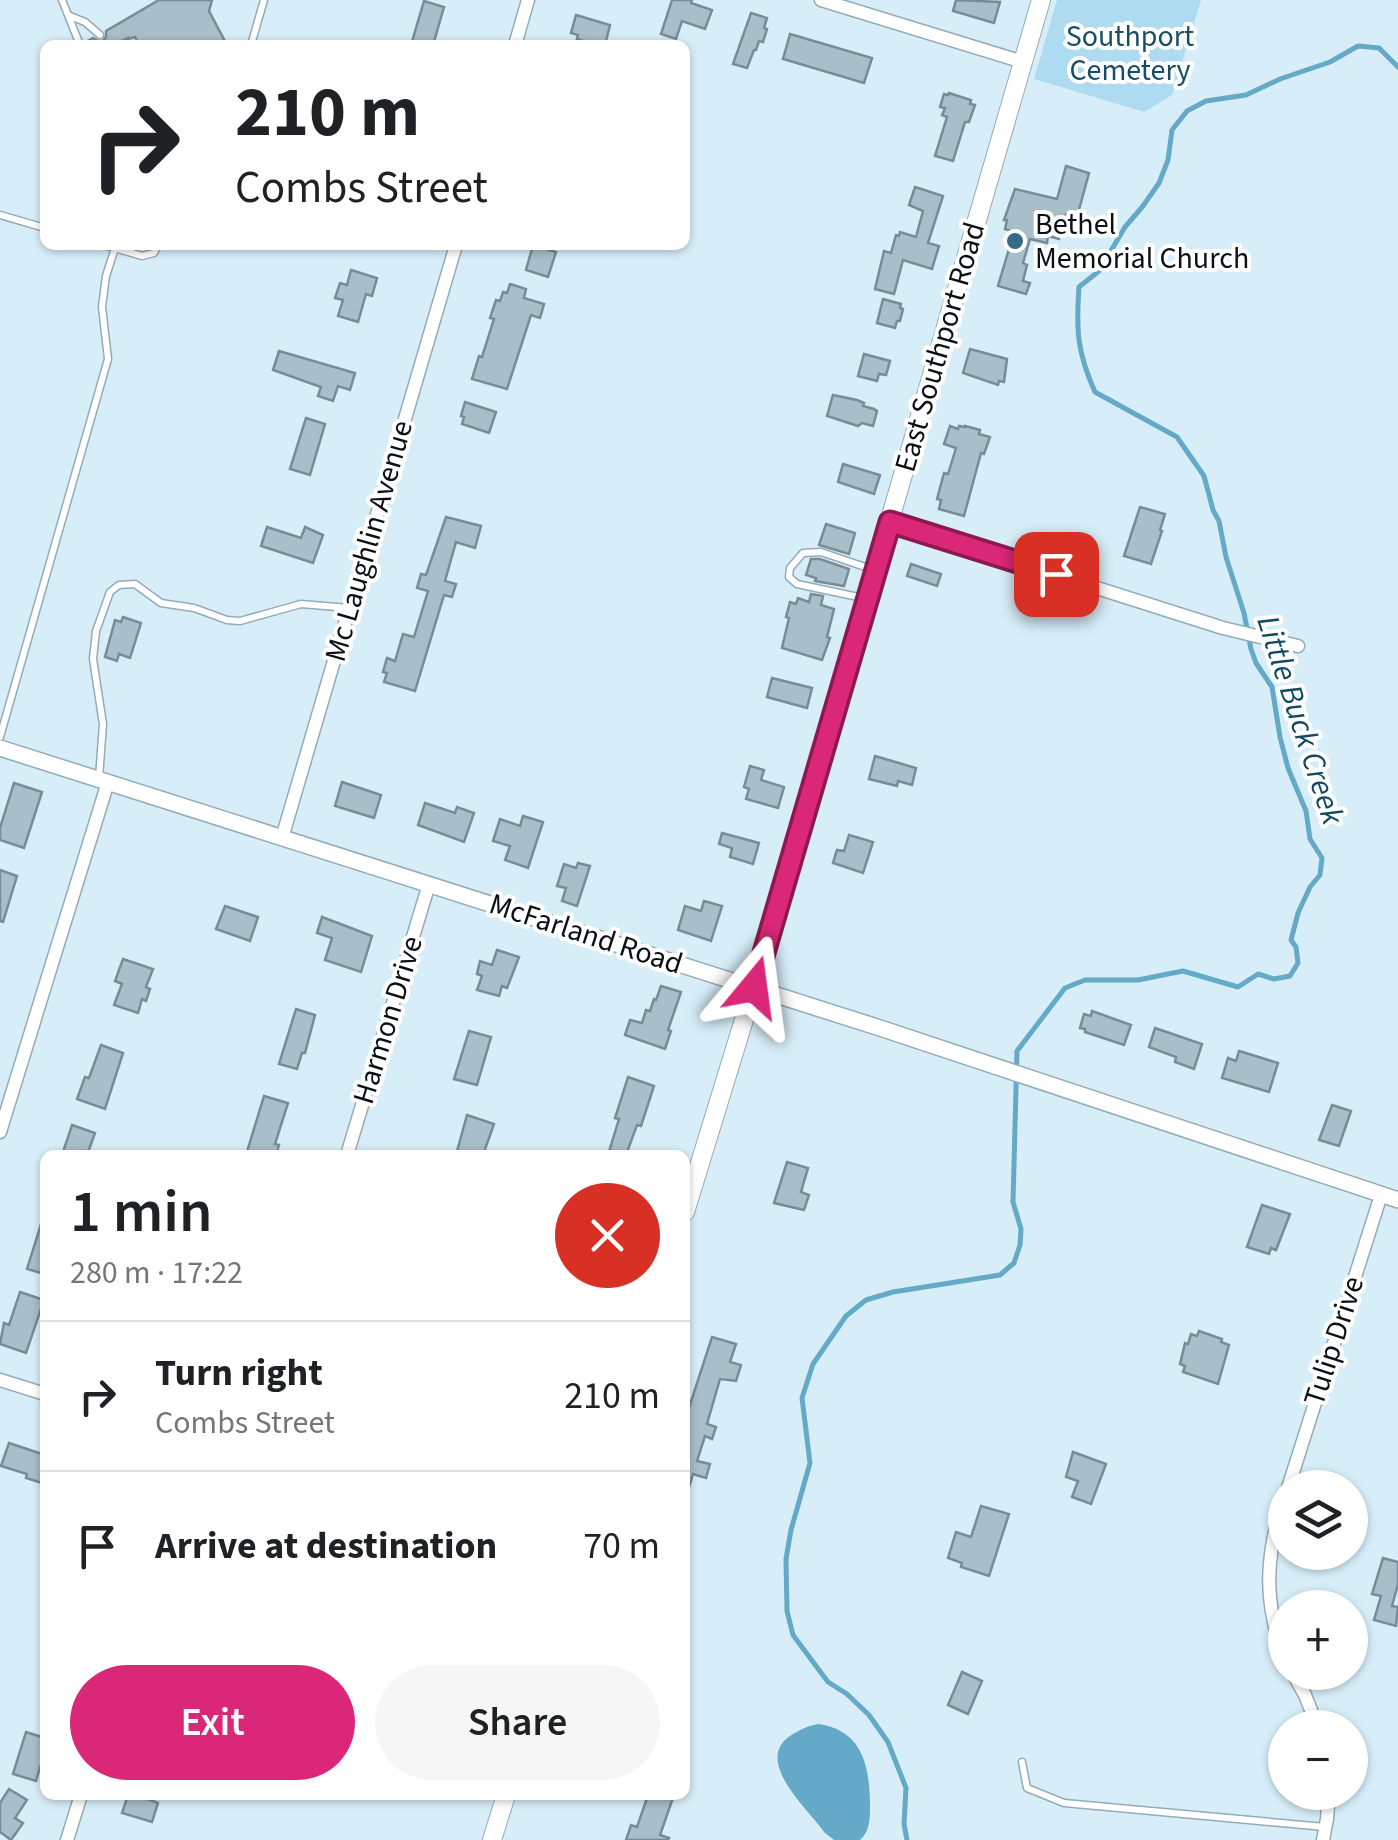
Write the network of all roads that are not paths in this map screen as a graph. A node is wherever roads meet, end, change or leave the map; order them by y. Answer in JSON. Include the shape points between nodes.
{"nodes":[{"id":1,"x":62,"y":0,"type":"edge"},
{"id":2,"x":264,"y":0,"type":"edge"},
{"id":3,"x":528,"y":0,"type":"edge"},
{"id":4,"x":821,"y":0,"type":"edge"},
{"id":5,"x":1040,"y":0,"type":"edge"},
{"id":6,"x":68,"y":15,"type":"junction"},
{"id":7,"x":100,"y":35,"type":"dead end"},
{"id":8,"x":78,"y":40,"type":"edge"},
{"id":9,"x":252,"y":40,"type":"edge"},
{"id":10,"x":516,"y":40,"type":"edge"},
{"id":11,"x":1022,"y":62,"type":"junction"},
{"id":12,"x":0,"y":215,"type":"edge"},
{"id":13,"x":40,"y":227,"type":"edge"},
{"id":14,"x":114,"y":250,"type":"edge"},
{"id":15,"x":126,"y":250,"type":"edge"},
{"id":16,"x":156,"y":250,"type":"edge"},
{"id":17,"x":455,"y":250,"type":"edge"},
{"id":18,"x":890,"y":522,"type":"junction"},
{"id":19,"x":875,"y":570,"type":"junction"},
{"id":20,"x":868,"y":598,"type":"junction"},
{"id":21,"x":350,"y":608,"type":"junction"},
{"id":22,"x":1298,"y":646,"type":"dead end"},
{"id":23,"x":0,"y":737,"type":"edge"},
{"id":24,"x":0,"y":748,"type":"edge"},
{"id":25,"x":103,"y":781,"type":"junction"},
{"id":26,"x":282,"y":838,"type":"junction"},
{"id":27,"x":429,"y":884,"type":"junction"},
{"id":28,"x":754,"y":987,"type":"junction"},
{"id":29,"x":0,"y":1132,"type":"edge"},
{"id":30,"x":349,"y":1150,"type":"edge"},
{"id":31,"x":1381,"y":1195,"type":"junction"},
{"id":32,"x":690,"y":1196,"type":"edge"},
{"id":33,"x":1398,"y":1200,"type":"edge"},
{"id":34,"x":0,"y":1380,"type":"edge"},
{"id":35,"x":40,"y":1392,"type":"edge"},
{"id":36,"x":1294,"y":1470,"type":"edge"},
{"id":37,"x":1022,"y":1762,"type":"dead end"},
{"id":38,"x":79,"y":1800,"type":"edge"},
{"id":39,"x":504,"y":1800,"type":"edge"},
{"id":40,"x":1324,"y":1833,"type":"edge"},
{"id":41,"x":67,"y":1840,"type":"edge"},
{"id":42,"x":492,"y":1840,"type":"edge"}],
"edges":[{"from":1,"to":6,"type":"lane"},
{"from":2,"to":9,"type":"lane"},
{"from":3,"to":10,"type":"street"},
{"from":4,"to":11,"type":"street"},
{"from":5,"to":11,"type":"main road","name":"East Southport Road"},
{"from":6,"to":7,"type":"lane"},
{"from":6,"to":8,"type":"lane"},
{"from":11,"to":18,"type":"main road","name":"East Southport Road"},
{"from":12,"to":13,"type":"lane"},
{"from":14,"to":23,"type":"lane","via":[[102,306],[108,360]]},
{"from":15,"to":16,"type":"lane","via":[[148,256]]},
{"from":17,"to":21,"type":"street","name":"Mc Laughlin Avenue"},
{"from":18,"to":19,"type":"main road","name":"East Southport Road"},
{"from":18,"to":22,"type":"street"},
{"from":19,"to":20,"type":"main road","name":"East Southport Road"},
{"from":19,"to":20,"type":"lane","via":[[814,551],[790,568],[796,584]]},
{"from":20,"to":28,"type":"main road","name":"East Southport Road"},
{"from":21,"to":25,"type":"lane","via":[[301,604],[240,622],[162,603],[135,584],[118,585],[96,631],[93,659]]},
{"from":21,"to":26,"type":"street","name":"Mc Laughlin Avenue"},
{"from":24,"to":25,"type":"street","name":"McFarland Road"},
{"from":25,"to":26,"type":"street","name":"McFarland Road"},
{"from":25,"to":29,"type":"street"},
{"from":26,"to":27,"type":"street","name":"McFarland Road"},
{"from":27,"to":28,"type":"street","name":"McFarland Road"},
{"from":27,"to":30,"type":"street","name":"Harmon Drive"},
{"from":28,"to":31,"type":"street","name":"McFarland Road"},
{"from":28,"to":32,"type":"main road","name":"East Southport Road"},
{"from":31,"to":33,"type":"street","name":"McFarland Road"},
{"from":31,"to":36,"type":"street","name":"Tulip Drive"},
{"from":34,"to":35,"type":"street"},
{"from":37,"to":40,"type":"lane","via":[[1028,1788],[1064,1804]]},
{"from":38,"to":41,"type":"street"},
{"from":39,"to":42,"type":"main road"}]}
